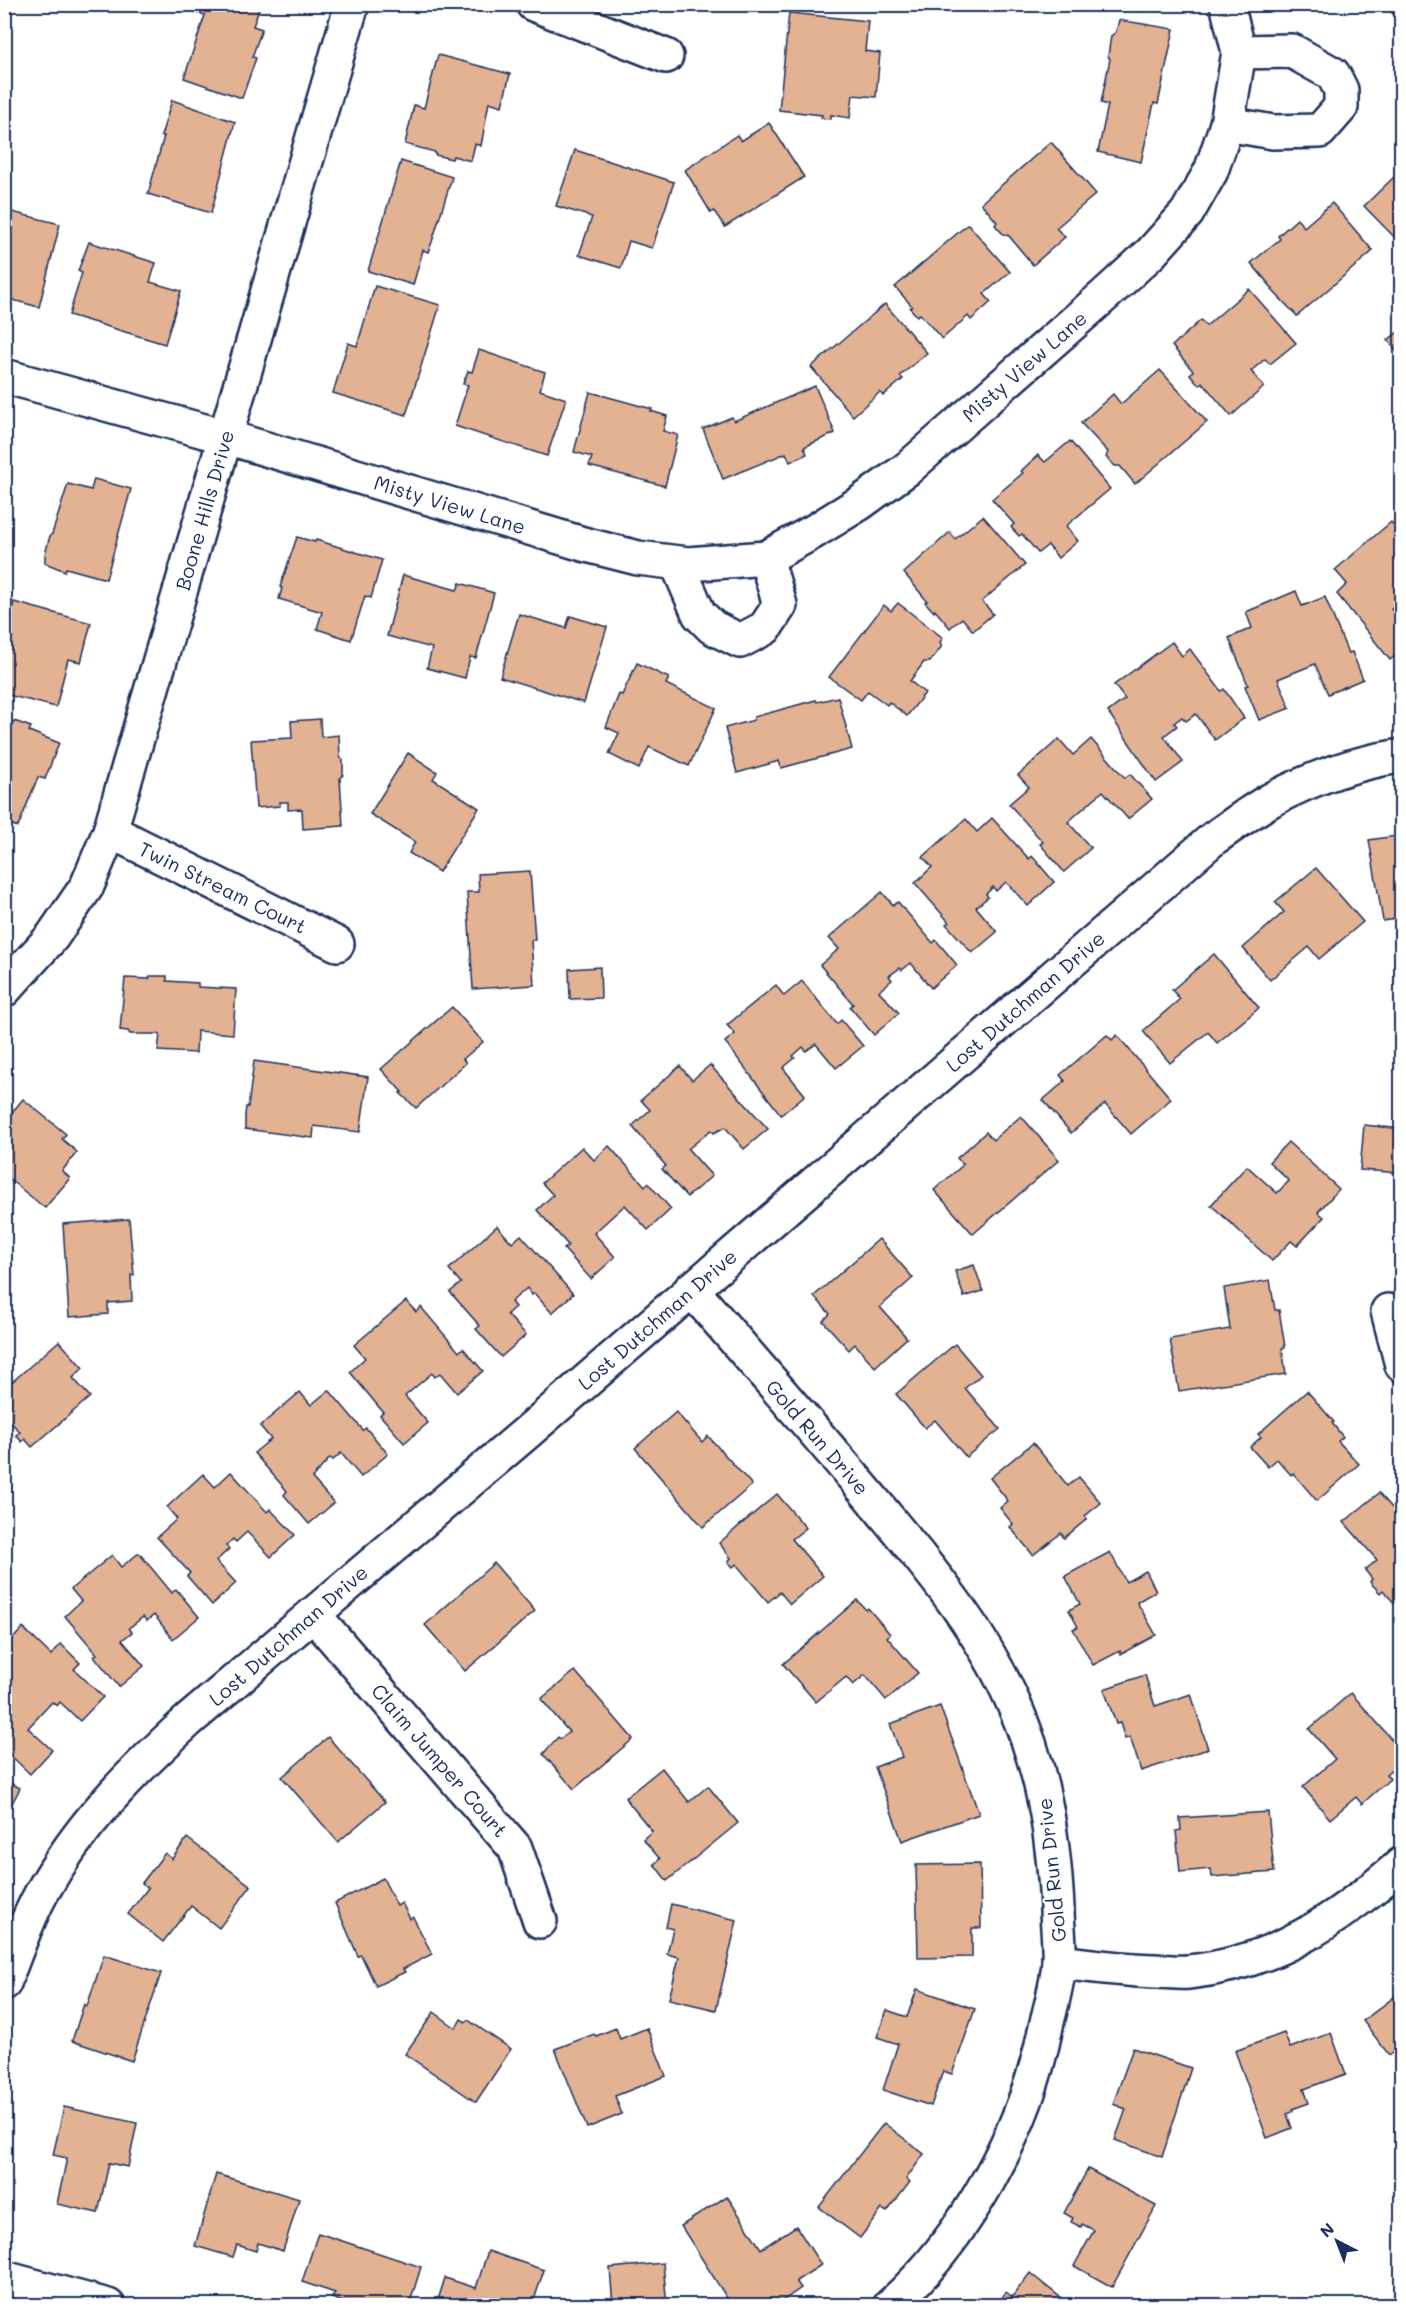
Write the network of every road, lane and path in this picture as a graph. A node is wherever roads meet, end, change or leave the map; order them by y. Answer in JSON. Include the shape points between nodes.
{"nodes":[{"id":1,"x":352,"y":4,"type":"edge"},
{"id":2,"x":533,"y":4,"type":"edge"},
{"id":3,"x":1227,"y":4,"type":"edge"},
{"id":4,"x":1239,"y":52,"type":"junction"},
{"id":5,"x":666,"y":56,"type":"dead end"},
{"id":6,"x":1227,"y":124,"type":"junction"},
{"id":7,"x":4,"y":376,"type":"edge"},
{"id":8,"x":226,"y":437,"type":"junction"},
{"id":9,"x":766,"y":558,"type":"junction"},
{"id":10,"x":677,"y":563,"type":"junction"},
{"id":11,"x":1401,"y":756,"type":"edge"},
{"id":12,"x":110,"y":831,"type":"junction"},
{"id":13,"x":337,"y":944,"type":"dead end"},
{"id":14,"x":4,"y":990,"type":"edge"},
{"id":15,"x":691,"y":1289,"type":"junction"},
{"id":16,"x":1388,"y":1311,"type":"dead end"},
{"id":17,"x":1401,"y":1365,"type":"edge"},
{"id":18,"x":313,"y":1614,"type":"junction"},
{"id":19,"x":1401,"y":1864,"type":"edge"},
{"id":20,"x":540,"y":1921,"type":"dead end"},
{"id":21,"x":1059,"y":1962,"type":"junction"},
{"id":22,"x":4,"y":1983,"type":"edge"},
{"id":23,"x":4,"y":2278,"type":"edge"},
{"id":24,"x":108,"y":2306,"type":"edge"},
{"id":25,"x":890,"y":2306,"type":"edge"}],
"edges":[{"from":1,"to":8,"type":"street","name":"Boone Hills Drive"},
{"from":2,"to":5,"type":"street"},
{"from":3,"to":4,"type":"street","name":"Misty View Lane"},
{"from":4,"to":6,"type":"street","name":"Misty View Lane"},
{"from":4,"to":6,"type":"street","via":[[1292,51],[1333,74],[1341,90],[1341,107],[1320,131],[1274,132]]},
{"from":6,"to":9,"type":"street","name":"Misty View Lane","via":[[1211,171],[1187,213],[1151,253],[907,469],[861,503]]},
{"from":7,"to":8,"type":"street","name":"Misty View Lane"},
{"from":8,"to":10,"type":"street","name":"Misty View Lane","via":[[583,544]]},
{"from":8,"to":12,"type":"street","name":"Boone Hills Drive"},
{"from":9,"to":10,"type":"street","name":"Misty View Lane"},
{"from":9,"to":10,"type":"street","via":[[780,605],[765,628],[740,641],[712,627],[699,614]]},
{"from":11,"to":15,"type":"street","name":"Lost Dutchman Drive","via":[[1369,760],[1319,778],[1268,802],[1214,838]]},
{"from":12,"to":13,"type":"street","name":"Twin Stream Court"},
{"from":12,"to":14,"type":"street","name":"Boone Hills Drive","via":[[87,886],[52,936]]},
{"from":15,"to":18,"type":"street","name":"Lost Dutchman Drive"},
{"from":15,"to":21,"type":"street","name":"Gold Run Drive","via":[[867,1493],[974,1628],[1012,1700],[1039,1770],[1050,1821]]},
{"from":16,"to":17,"type":"street"},
{"from":18,"to":20,"type":"street","name":"Claim Jumper Court","via":[[515,1848]]},
{"from":18,"to":22,"type":"street","name":"Lost Dutchman Drive","via":[[172,1735],[104,1802],[40,1895]]},
{"from":19,"to":21,"type":"street","via":[[1335,1917],[1295,1942],[1245,1960],[1187,1972]]},
{"from":21,"to":25,"type":"street","name":"Gold Run Drive","via":[[1039,2062],[1020,2119],[953,2237]]},
{"from":23,"to":24,"type":"street"}]}
